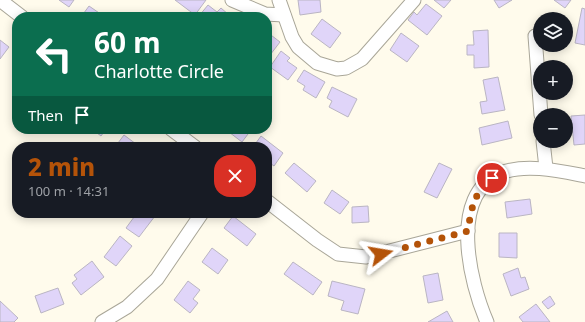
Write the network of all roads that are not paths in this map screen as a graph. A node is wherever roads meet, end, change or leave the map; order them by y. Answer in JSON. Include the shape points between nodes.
{"nodes":[{"id":1,"x":0,"y":0,"type":"edge"},
{"id":2,"x":232,"y":0,"type":"edge"},
{"id":3,"x":279,"y":0,"type":"edge"},
{"id":4,"x":414,"y":0,"type":"edge"},
{"id":5,"x":16,"y":12,"type":"edge"},
{"id":6,"x":260,"y":12,"type":"edge"},
{"id":7,"x":272,"y":14,"type":"edge"},
{"id":8,"x":284,"y":15,"type":"junction"},
{"id":9,"x":536,"y":52,"type":"edge"},
{"id":10,"x":540,"y":108,"type":"edge"},
{"id":11,"x":178,"y":134,"type":"edge"},
{"id":12,"x":189,"y":142,"type":"edge"},
{"id":13,"x":544,"y":148,"type":"edge"},
{"id":14,"x":546,"y":168,"type":"junction"},
{"id":15,"x":585,"y":176,"type":"edge"},
{"id":16,"x":272,"y":205,"type":"edge"},
{"id":17,"x":199,"y":218,"type":"edge"},
{"id":18,"x":468,"y":231,"type":"junction"},
{"id":19,"x":102,"y":322,"type":"edge"},
{"id":20,"x":487,"y":322,"type":"edge"}],
"edges":[{"from":1,"to":5,"type":"street"},
{"from":2,"to":6,"type":"street"},
{"from":3,"to":8,"type":"street"},
{"from":4,"to":8,"type":"street","via":[[362,59],[346,68],[327,67],[306,56],[292,37]]},
{"from":7,"to":8,"type":"street"},
{"from":9,"to":10,"type":"street"},
{"from":11,"to":12,"type":"street"},
{"from":13,"to":14,"type":"street"},
{"from":14,"to":15,"type":"street"},
{"from":14,"to":18,"type":"street","via":[[502,173],[487,181],[479,190],[473,204]]},
{"from":16,"to":18,"type":"street","via":[[338,254],[366,257]]},
{"from":17,"to":19,"type":"street","via":[[157,279],[127,307]]},
{"from":18,"to":20,"type":"street","via":[[469,265]]}]}
